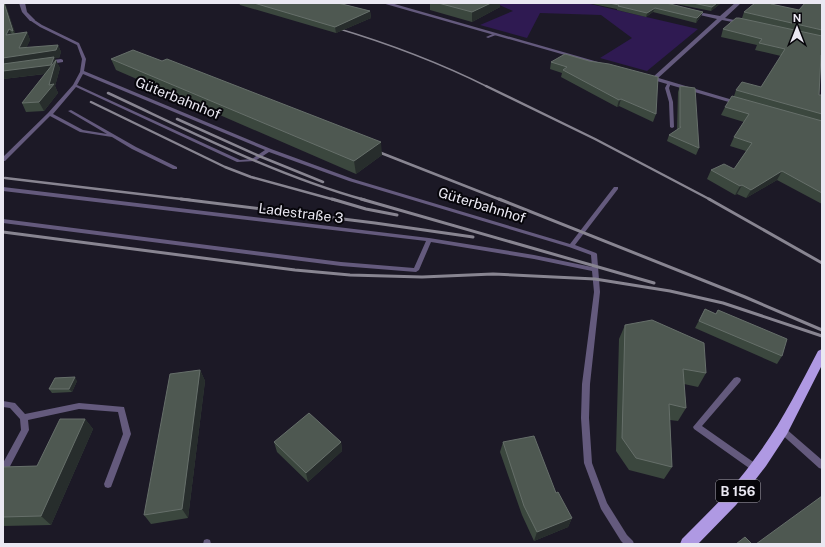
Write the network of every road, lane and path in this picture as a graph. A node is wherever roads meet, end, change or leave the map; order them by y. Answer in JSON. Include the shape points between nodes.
{"nodes":[{"id":1,"x":22,"y":3,"type":"edge"},
{"id":2,"x":386,"y":3,"type":"edge"},
{"id":3,"x":738,"y":3,"type":"edge"},
{"id":4,"x":685,"y":10,"type":"edge"},
{"id":5,"x":721,"y":18,"type":"junction"},
{"id":6,"x":32,"y":20,"type":"joint"},
{"id":7,"x":752,"y":25,"type":"edge"},
{"id":8,"x":495,"y":34,"type":"junction"},
{"id":9,"x":488,"y":37,"type":"dead end"},
{"id":10,"x":61,"y":61,"type":"dead end"},
{"id":11,"x":39,"y":64,"type":"edge"},
{"id":12,"x":617,"y":68,"type":"edge"},
{"id":13,"x":82,"y":72,"type":"junction"},
{"id":14,"x":640,"y":74,"type":"edge"},
{"id":15,"x":655,"y":78,"type":"junction"},
{"id":16,"x":669,"y":83,"type":"junction"},
{"id":17,"x":75,"y":85,"type":"junction"},
{"id":18,"x":746,"y":105,"type":"edge"},
{"id":19,"x":70,"y":111,"type":"dead end"},
{"id":20,"x":50,"y":114,"type":"junction"},
{"id":21,"x":672,"y":127,"type":"dead end"},
{"id":22,"x":116,"y":137,"type":"junction"},
{"id":23,"x":269,"y":150,"type":"junction"},
{"id":24,"x":3,"y":160,"type":"edge"},
{"id":25,"x":174,"y":168,"type":"dead end"},
{"id":26,"x":616,"y":188,"type":"dead end"},
{"id":27,"x":3,"y":189,"type":"edge"},
{"id":28,"x":3,"y":221,"type":"edge"},
{"id":29,"x":429,"y":240,"type":"junction"},
{"id":30,"x":571,"y":246,"type":"junction"},
{"id":31,"x":595,"y":270,"type":"junction"},
{"id":32,"x":822,"y":354,"type":"edge"},
{"id":33,"x":737,"y":380,"type":"dead end"},
{"id":34,"x":3,"y":404,"type":"edge"},
{"id":35,"x":24,"y":418,"type":"junction"},
{"id":36,"x":782,"y":430,"type":"junction"},
{"id":37,"x":822,"y":465,"type":"edge"},
{"id":38,"x":756,"y":469,"type":"junction"},
{"id":39,"x":3,"y":471,"type":"edge"},
{"id":40,"x":108,"y":484,"type":"dead end"},
{"id":41,"x":630,"y":544,"type":"edge"},
{"id":42,"x":687,"y":544,"type":"edge"}],
"edges":[{"from":1,"to":6,"type":"street"},
{"from":2,"to":8,"type":"street"},
{"from":3,"to":5,"type":"street"},
{"from":4,"to":5,"type":"street"},
{"from":5,"to":7,"type":"street"},
{"from":5,"to":15,"type":"street"},
{"from":6,"to":13,"type":"lane","via":[[78,44],[84,58]]},
{"from":8,"to":9,"type":"lane"},
{"from":8,"to":12,"type":"street"},
{"from":10,"to":11,"type":"street"},
{"from":13,"to":17,"type":"lane"},
{"from":13,"to":23,"type":"lane","name":"Güterbahnhof"},
{"from":14,"to":15,"type":"street"},
{"from":15,"to":16,"type":"street"},
{"from":16,"to":18,"type":"street"},
{"from":16,"to":21,"type":"lane","via":[[667,88],[671,102]]},
{"from":17,"to":20,"type":"lane"},
{"from":17,"to":23,"type":"lane","via":[[239,161],[253,160]]},
{"from":19,"to":22,"type":"lane"},
{"from":20,"to":22,"type":"lane","via":[[82,131]]},
{"from":20,"to":24,"type":"lane"},
{"from":22,"to":25,"type":"lane"},
{"from":23,"to":30,"type":"lane","name":"Güterbahnhof","via":[[352,180]]},
{"from":26,"to":30,"type":"lane"},
{"from":27,"to":29,"type":"lane","name":"Ladestraße 3"},
{"from":28,"to":29,"type":"lane","via":[[341,264],[416,270]]},
{"from":29,"to":31,"type":"lane","name":"Ladestraße 3"},
{"from":30,"to":31,"type":"lane","name":"Güterbahnhof","via":[[594,254]]},
{"from":31,"to":41,"type":"lane","name":"Güterbahnhof","via":[[596,292],[586,384],[588,463],[604,506]]},
{"from":32,"to":36,"type":"main road","number":"B 156"},
{"from":33,"to":38,"type":"lane","via":[[697,427]]},
{"from":34,"to":35,"type":"lane","via":[[12,405]]},
{"from":35,"to":39,"type":"lane","via":[[25,430]]},
{"from":35,"to":40,"type":"lane","via":[[80,406],[121,409],[127,434]]},
{"from":36,"to":37,"type":"lane"},
{"from":36,"to":38,"type":"main road","number":"B 156"},
{"from":38,"to":42,"type":"main road","number":"B 156","via":[[731,500]]}]}
